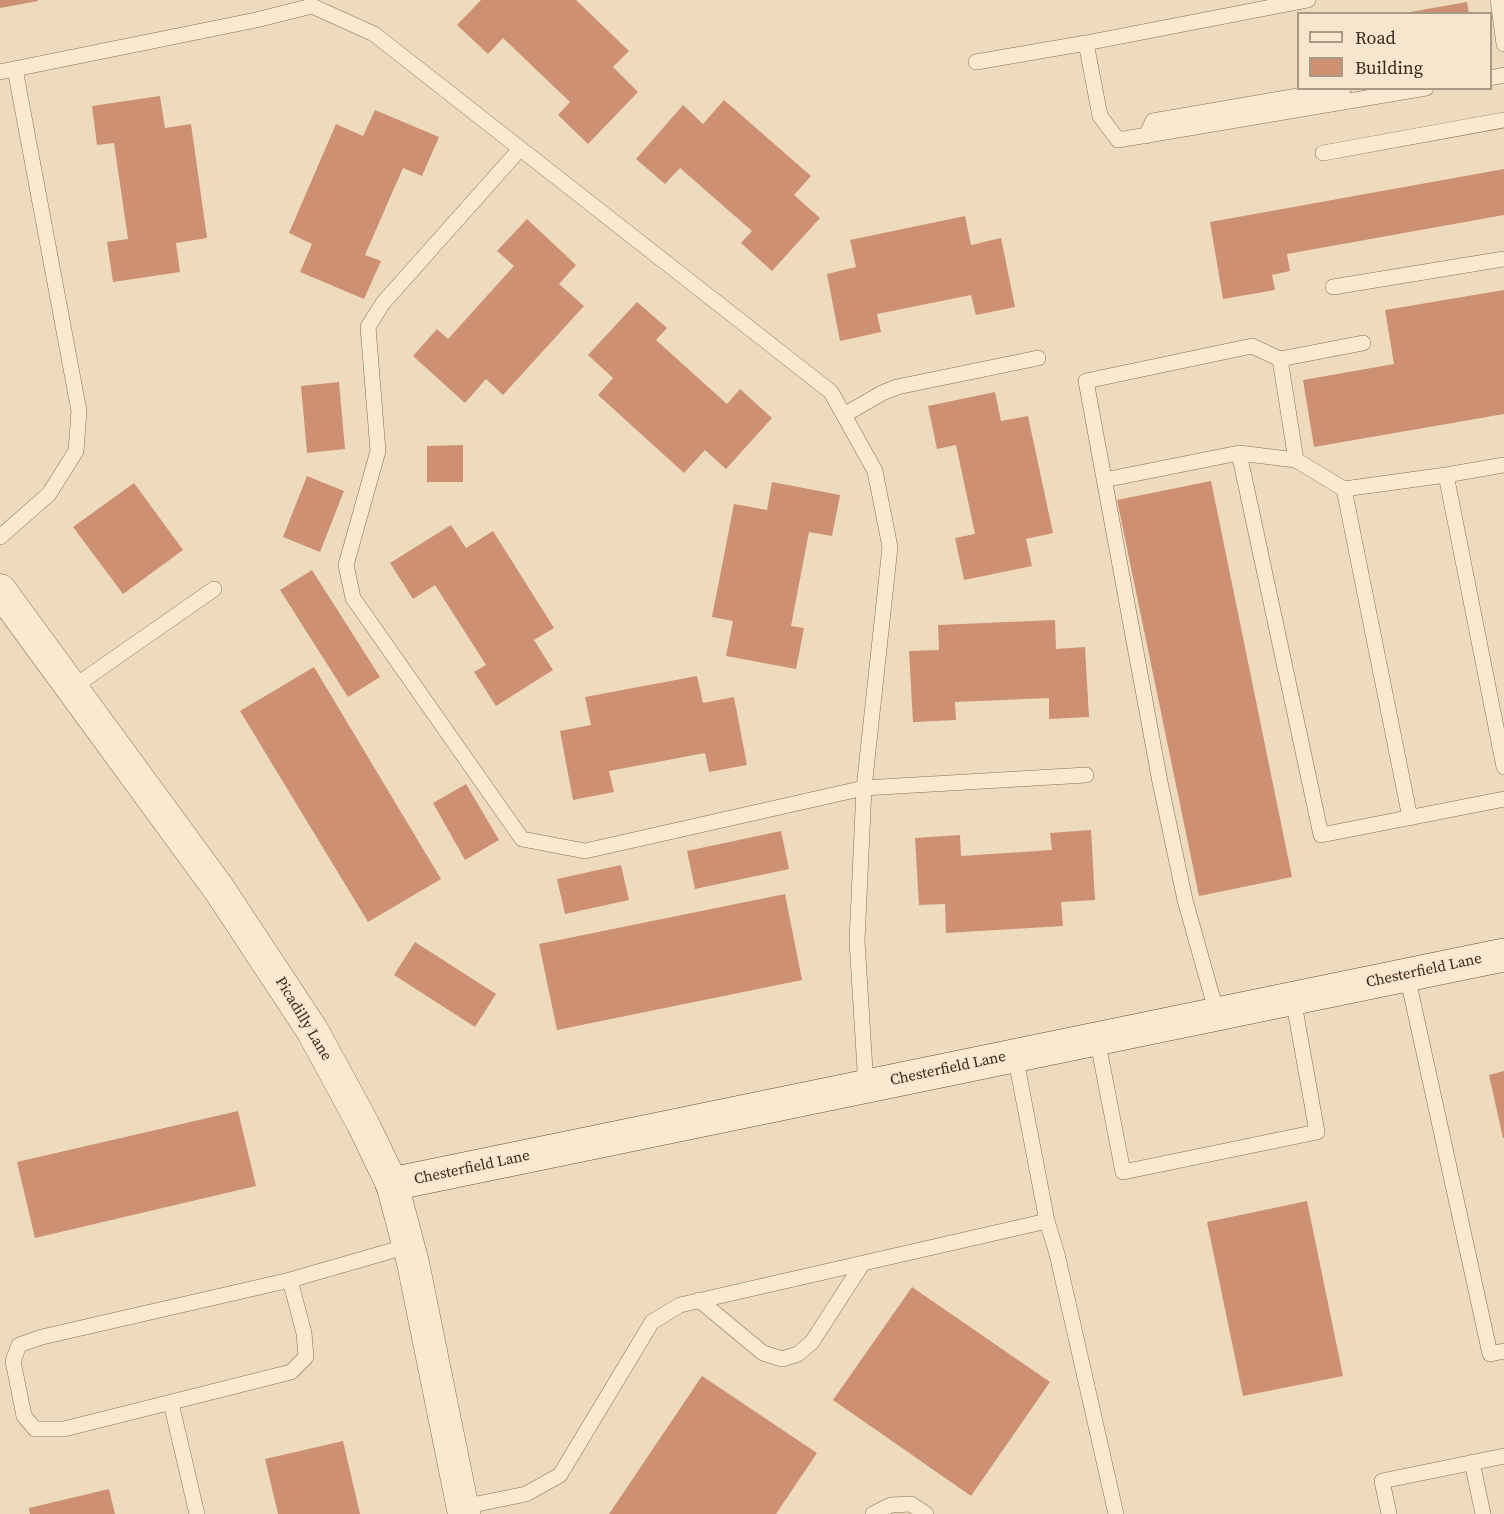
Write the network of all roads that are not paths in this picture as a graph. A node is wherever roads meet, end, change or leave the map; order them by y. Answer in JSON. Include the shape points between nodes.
{"nodes":[{"id":1,"x":1308,"y":0,"type":"edge"},
{"id":2,"x":1498,"y":0,"type":"edge"},
{"id":3,"x":1086,"y":43,"type":"junction"},
{"id":4,"x":1504,"y":44,"type":"edge"},
{"id":5,"x":976,"y":62,"type":"dead end"},
{"id":6,"x":7,"y":70,"type":"edge"},
{"id":7,"x":1332,"y":90,"type":"edge"},
{"id":8,"x":1414,"y":90,"type":"edge"},
{"id":9,"x":1504,"y":120,"type":"edge"},
{"id":10,"x":1146,"y":136,"type":"junction"},
{"id":11,"x":520,"y":149,"type":"junction"},
{"id":12,"x":1323,"y":153,"type":"dead end"},
{"id":13,"x":1504,"y":259,"type":"edge"},
{"id":14,"x":1333,"y":287,"type":"dead end"},
{"id":15,"x":1363,"y":343,"type":"dead end"},
{"id":16,"x":1038,"y":358,"type":"dead end"},
{"id":17,"x":1280,"y":359,"type":"junction"},
{"id":18,"x":844,"y":415,"type":"junction"},
{"id":19,"x":1239,"y":453,"type":"junction"},
{"id":20,"x":1296,"y":460,"type":"junction"},
{"id":21,"x":1504,"y":465,"type":"edge"},
{"id":22,"x":1446,"y":475,"type":"junction"},
{"id":23,"x":1104,"y":480,"type":"junction"},
{"id":24,"x":1344,"y":489,"type":"junction"},
{"id":25,"x":0,"y":537,"type":"edge"},
{"id":26,"x":214,"y":589,"type":"dead end"},
{"id":27,"x":0,"y":590,"type":"edge"},
{"id":28,"x":72,"y":688,"type":"junction"},
{"id":29,"x":1504,"y":767,"type":"edge"},
{"id":30,"x":1086,"y":775,"type":"dead end"},
{"id":31,"x":864,"y":788,"type":"junction"},
{"id":32,"x":1504,"y":799,"type":"edge"},
{"id":33,"x":1410,"y":818,"type":"junction"},
{"id":34,"x":1504,"y":955,"type":"edge"},
{"id":35,"x":1407,"y":975,"type":"junction"},
{"id":36,"x":1293,"y":998,"type":"junction"},
{"id":37,"x":1217,"y":1014,"type":"junction"},
{"id":38,"x":1097,"y":1038,"type":"junction"},
{"id":39,"x":1015,"y":1055,"type":"junction"},
{"id":40,"x":866,"y":1086,"type":"junction"},
{"id":41,"x":392,"y":1185,"type":"junction"},
{"id":42,"x":1047,"y":1221,"type":"junction"},
{"id":43,"x":408,"y":1246,"type":"junction"},
{"id":44,"x":863,"y":1263,"type":"junction"},
{"id":45,"x":291,"y":1280,"type":"junction"},
{"id":46,"x":699,"y":1300,"type":"junction"},
{"id":47,"x":1504,"y":1352,"type":"edge"},
{"id":48,"x":171,"y":1403,"type":"junction"},
{"id":49,"x":1504,"y":1456,"type":"edge"},
{"id":50,"x":1472,"y":1462,"type":"junction"},
{"id":51,"x":463,"y":1510,"type":"edge"},
{"id":52,"x":197,"y":1514,"type":"edge"},
{"id":53,"x":873,"y":1514,"type":"edge"},
{"id":54,"x":926,"y":1514,"type":"edge"},
{"id":55,"x":1116,"y":1514,"type":"edge"},
{"id":56,"x":1389,"y":1514,"type":"edge"},
{"id":57,"x":1483,"y":1514,"type":"edge"}],
"edges":[{"from":1,"to":3,"type":"lane"},
{"from":2,"to":4,"type":"lane"},
{"from":3,"to":5,"type":"lane"},
{"from":3,"to":10,"type":"lane","via":[[1100,116],[1118,140]]},
{"from":6,"to":11,"type":"lane","via":[[312,6],[374,34]]},
{"from":6,"to":25,"type":"lane","via":[[78,411],[76,451],[49,494]]},
{"from":7,"to":10,"type":"lane","via":[[1153,121]]},
{"from":8,"to":10,"type":"lane"},
{"from":9,"to":12,"type":"lane"},
{"from":11,"to":18,"type":"lane","via":[[831,392]]},
{"from":11,"to":31,"type":"lane","via":[[382,303],[368,327],[378,451],[346,565],[353,598],[522,839],[585,851]]},
{"from":13,"to":14,"type":"lane"},
{"from":15,"to":17,"type":"lane"},
{"from":16,"to":18,"type":"lane","via":[[897,387]]},
{"from":17,"to":20,"type":"lane"},
{"from":17,"to":23,"type":"lane","via":[[1252,346],[1086,381]]},
{"from":18,"to":31,"type":"lane","via":[[874,471],[890,547]]},
{"from":19,"to":20,"type":"lane"},
{"from":19,"to":23,"type":"lane"},
{"from":19,"to":33,"type":"lane","via":[[1322,836]]},
{"from":20,"to":24,"type":"lane"},
{"from":21,"to":22,"type":"lane"},
{"from":22,"to":24,"type":"lane"},
{"from":22,"to":29,"type":"lane"},
{"from":23,"to":37,"type":"lane","via":[[1185,900]]},
{"from":24,"to":33,"type":"lane"},
{"from":26,"to":28,"type":"lane"},
{"from":27,"to":28,"type":"street","name":"Picadilly Lane"},
{"from":28,"to":41,"type":"street","name":"Picadilly Lane","via":[[219,889],[312,1030]]},
{"from":30,"to":31,"type":"lane"},
{"from":31,"to":40,"type":"lane","via":[[857,941]]},
{"from":32,"to":33,"type":"lane"},
{"from":34,"to":35,"type":"street","name":"Chesterfield Lane"},
{"from":35,"to":36,"type":"street","name":"Chesterfield Lane"},
{"from":35,"to":47,"type":"lane","via":[[1490,1354]]},
{"from":36,"to":37,"type":"street","name":"Chesterfield Lane"},
{"from":36,"to":38,"type":"lane","via":[[1317,1132],[1123,1172]]},
{"from":37,"to":38,"type":"street","name":"Chesterfield Lane"},
{"from":38,"to":39,"type":"street","name":"Chesterfield Lane"},
{"from":39,"to":40,"type":"street","name":"Chesterfield Lane"},
{"from":39,"to":42,"type":"lane"},
{"from":40,"to":41,"type":"street","name":"Chesterfield Lane"},
{"from":41,"to":43,"type":"street","name":"Picadilly Lane"},
{"from":42,"to":44,"type":"lane"},
{"from":42,"to":55,"type":"lane","via":[[1058,1254]]},
{"from":43,"to":45,"type":"lane"},
{"from":43,"to":51,"type":"street","name":"Picadilly Lane"},
{"from":44,"to":46,"type":"lane"},
{"from":44,"to":46,"type":"lane","via":[[812,1342],[798,1354],[782,1359],[763,1353]]},
{"from":45,"to":48,"type":"lane","via":[[306,1357],[291,1372]]},
{"from":45,"to":48,"type":"lane","via":[[42,1337],[19,1345],[13,1361],[24,1416],[34,1429],[64,1430]]},
{"from":46,"to":51,"type":"lane","via":[[680,1305],[652,1322],[560,1475],[526,1494]]},
{"from":48,"to":52,"type":"lane"},
{"from":49,"to":50,"type":"lane"},
{"from":50,"to":56,"type":"lane","via":[[1383,1481]]},
{"from":50,"to":57,"type":"lane"},
{"from":53,"to":54,"type":"lane","via":[[891,1505],[911,1504]]}]}
